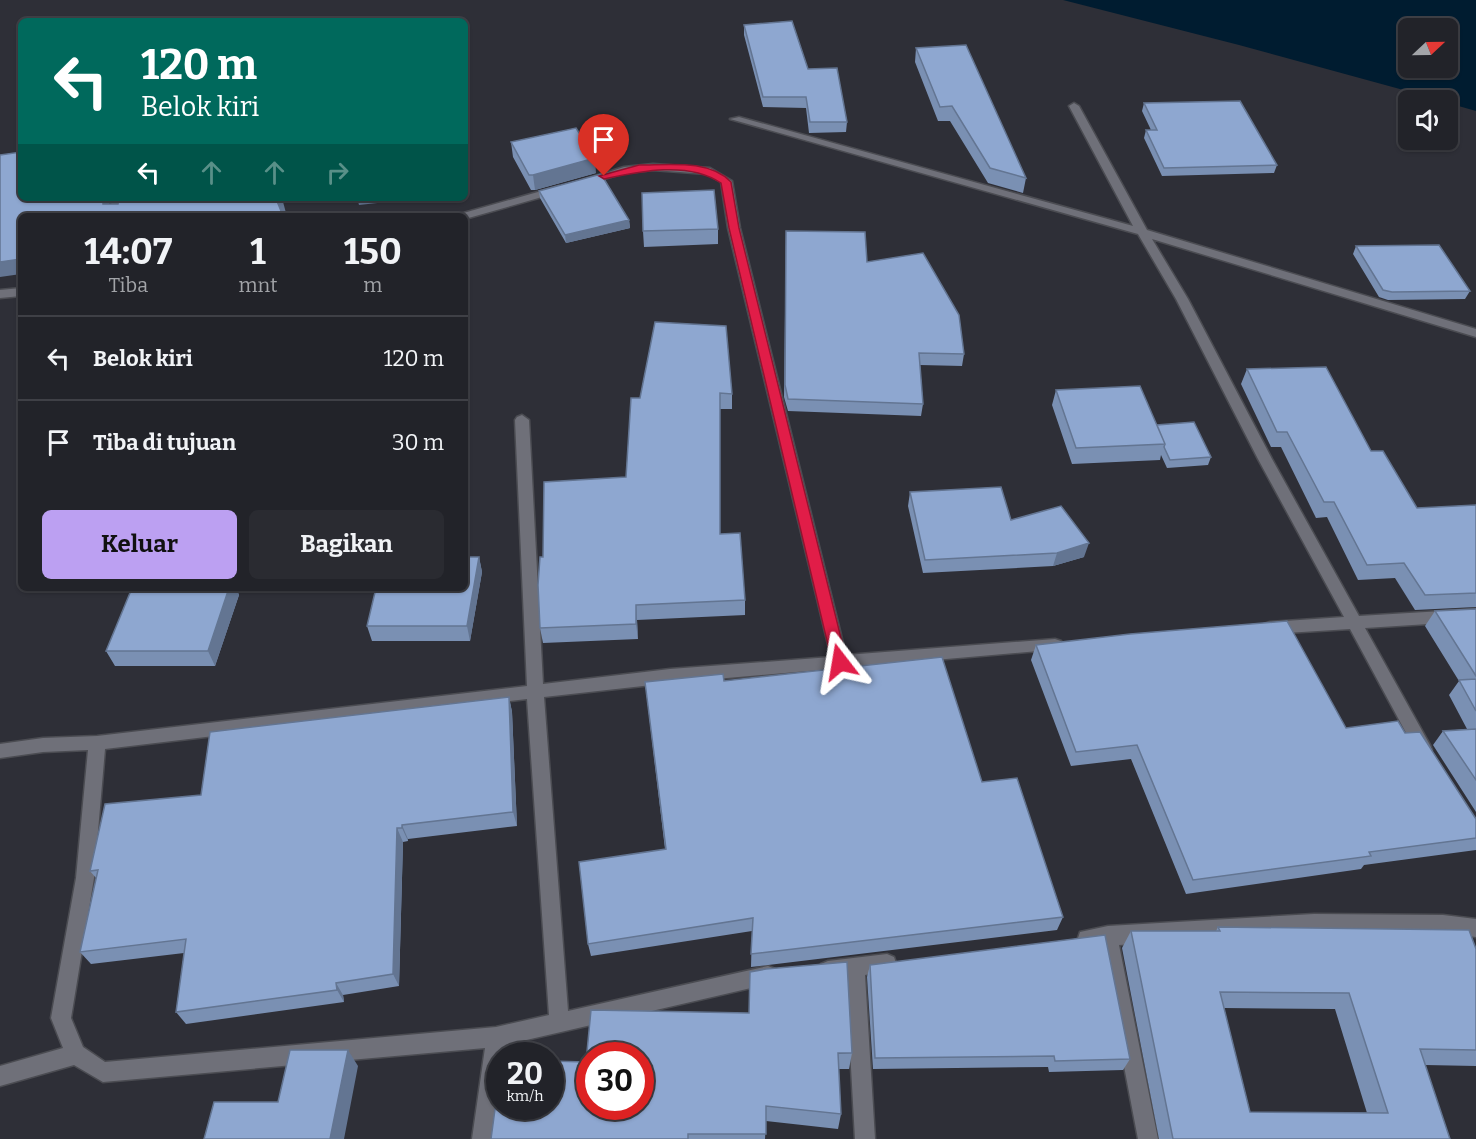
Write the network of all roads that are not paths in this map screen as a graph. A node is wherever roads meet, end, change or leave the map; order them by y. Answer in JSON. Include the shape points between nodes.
{"nodes":[{"id":1,"x":1074,"y":106,"type":"dead end"},
{"id":2,"x":735,"y":119,"type":"dead end"},
{"id":3,"x":468,"y":215,"type":"edge"},
{"id":4,"x":1142,"y":232,"type":"junction"},
{"id":5,"x":18,"y":292,"type":"edge"},
{"id":6,"x":0,"y":294,"type":"edge"},
{"id":7,"x":1476,"y":333,"type":"edge"},
{"id":8,"x":522,"y":420,"type":"dead end"},
{"id":9,"x":1476,"y":615,"type":"edge"},
{"id":10,"x":1355,"y":622,"type":"junction"},
{"id":11,"x":1250,"y":630,"type":"edge"},
{"id":12,"x":1075,"y":644,"type":"edge"},
{"id":13,"x":840,"y":662,"type":"junction"},
{"id":14,"x":535,"y":692,"type":"junction"},
{"id":15,"x":97,"y":743,"type":"junction"},
{"id":16,"x":0,"y":751,"type":"edge"},
{"id":17,"x":1431,"y":761,"type":"edge"},
{"id":18,"x":1476,"y":928,"type":"edge"},
{"id":19,"x":1108,"y":935,"type":"junction"},
{"id":20,"x":1073,"y":939,"type":"edge"},
{"id":21,"x":901,"y":961,"type":"edge"},
{"id":22,"x":855,"y":967,"type":"junction"},
{"id":23,"x":810,"y":971,"type":"edge"},
{"id":24,"x":788,"y":973,"type":"edge"},
{"id":25,"x":559,"y":1023,"type":"junction"},
{"id":26,"x":496,"y":1037,"type":"junction"},
{"id":27,"x":76,"y":1054,"type":"junction"},
{"id":28,"x":0,"y":1076,"type":"edge"},
{"id":29,"x":482,"y":1139,"type":"edge"},
{"id":30,"x":866,"y":1139,"type":"edge"},
{"id":31,"x":1148,"y":1139,"type":"edge"}],
"edges":[{"from":1,"to":4,"type":"street"},
{"from":2,"to":4,"type":"street"},
{"from":3,"to":13,"type":"street","via":[[624,170],[653,167],[710,171],[726,182]]},
{"from":4,"to":7,"type":"street"},
{"from":4,"to":10,"type":"street"},
{"from":5,"to":6,"type":"street"},
{"from":8,"to":14,"type":"street"},
{"from":9,"to":10,"type":"street"},
{"from":10,"to":11,"type":"street"},
{"from":10,"to":17,"type":"street"},
{"from":12,"to":13,"type":"street"},
{"from":13,"to":14,"type":"street"},
{"from":14,"to":15,"type":"street"},
{"from":14,"to":25,"type":"street"},
{"from":15,"to":16,"type":"street"},
{"from":15,"to":27,"type":"street","via":[[85,878],[61,1018]]},
{"from":18,"to":19,"type":"street","via":[[1314,923]]},
{"from":19,"to":20,"type":"street"},
{"from":19,"to":31,"type":"street"},
{"from":21,"to":22,"type":"street"},
{"from":22,"to":23,"type":"street"},
{"from":22,"to":30,"type":"street"},
{"from":24,"to":25,"type":"street"},
{"from":25,"to":26,"type":"street"},
{"from":26,"to":27,"type":"street","via":[[104,1072]]},
{"from":26,"to":29,"type":"street"},
{"from":27,"to":28,"type":"street"}]}
